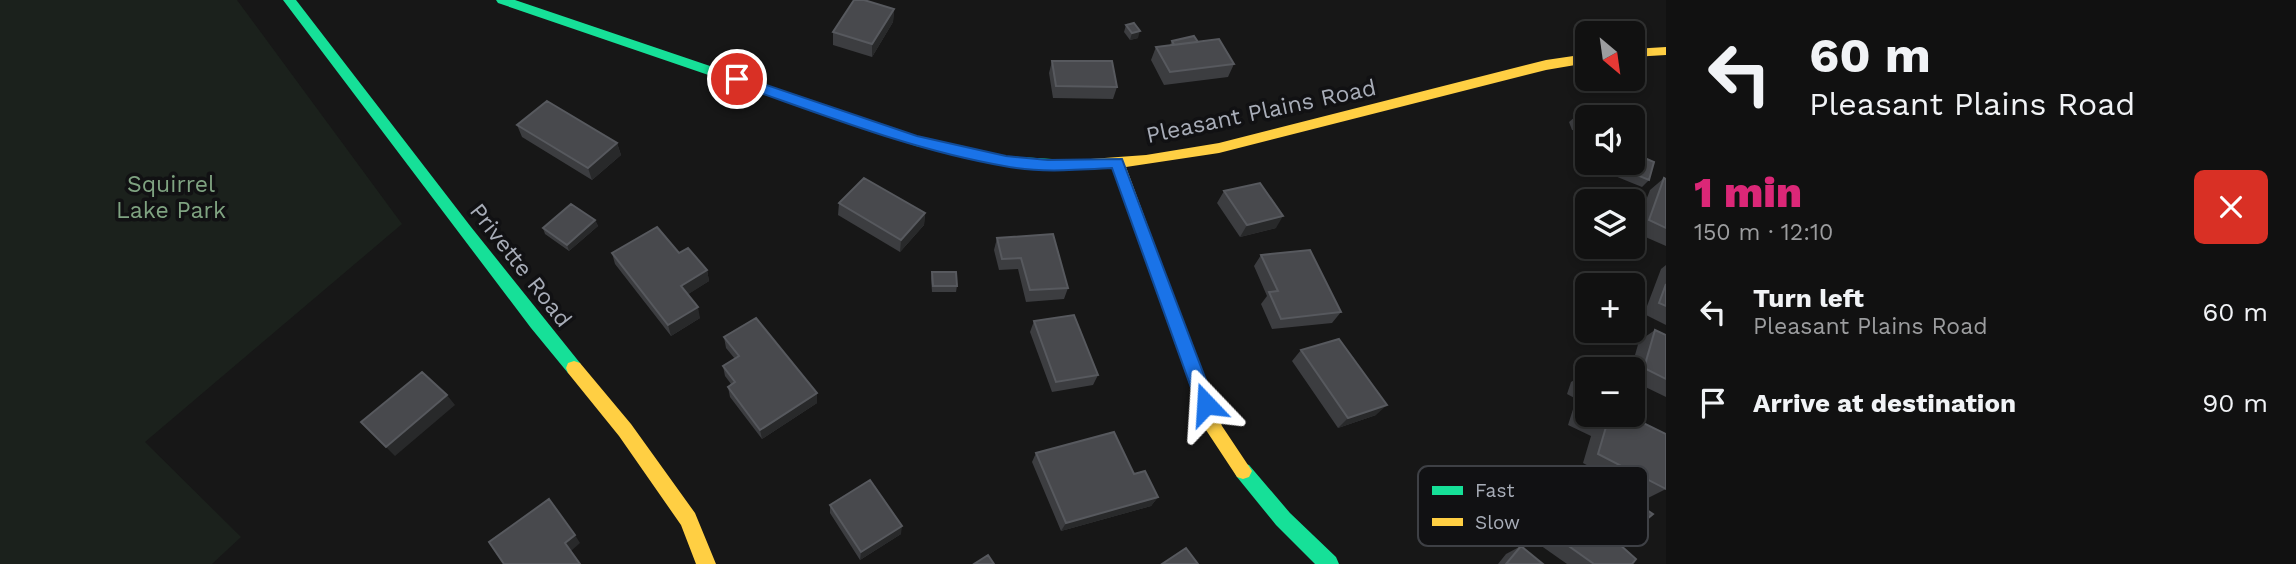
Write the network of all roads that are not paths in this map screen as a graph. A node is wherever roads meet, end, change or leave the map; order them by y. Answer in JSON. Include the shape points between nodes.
{"nodes":[{"id":1,"x":289,"y":0,"type":"edge"},
{"id":2,"x":502,"y":0,"type":"edge"},
{"id":3,"x":1666,"y":51,"type":"edge"},
{"id":4,"x":1645,"y":52,"type":"edge"},
{"id":5,"x":1575,"y":60,"type":"edge"},
{"id":6,"x":1117,"y":163,"type":"junction"},
{"id":7,"x":706,"y":564,"type":"edge"},
{"id":8,"x":1329,"y":564,"type":"edge"}],
"edges":[{"from":1,"to":7,"type":"street","name":"Privette Road","via":[[496,274],[625,430],[688,519]]},
{"from":2,"to":6,"type":"street","name":"Pleasant Plains Road","via":[[916,141],[1006,161]]},
{"from":3,"to":4,"type":"street"},
{"from":5,"to":6,"type":"street","name":"Pleasant Plains Road","via":[[1219,148]]},
{"from":6,"to":8,"type":"street","via":[[1215,429],[1250,482]]}]}
